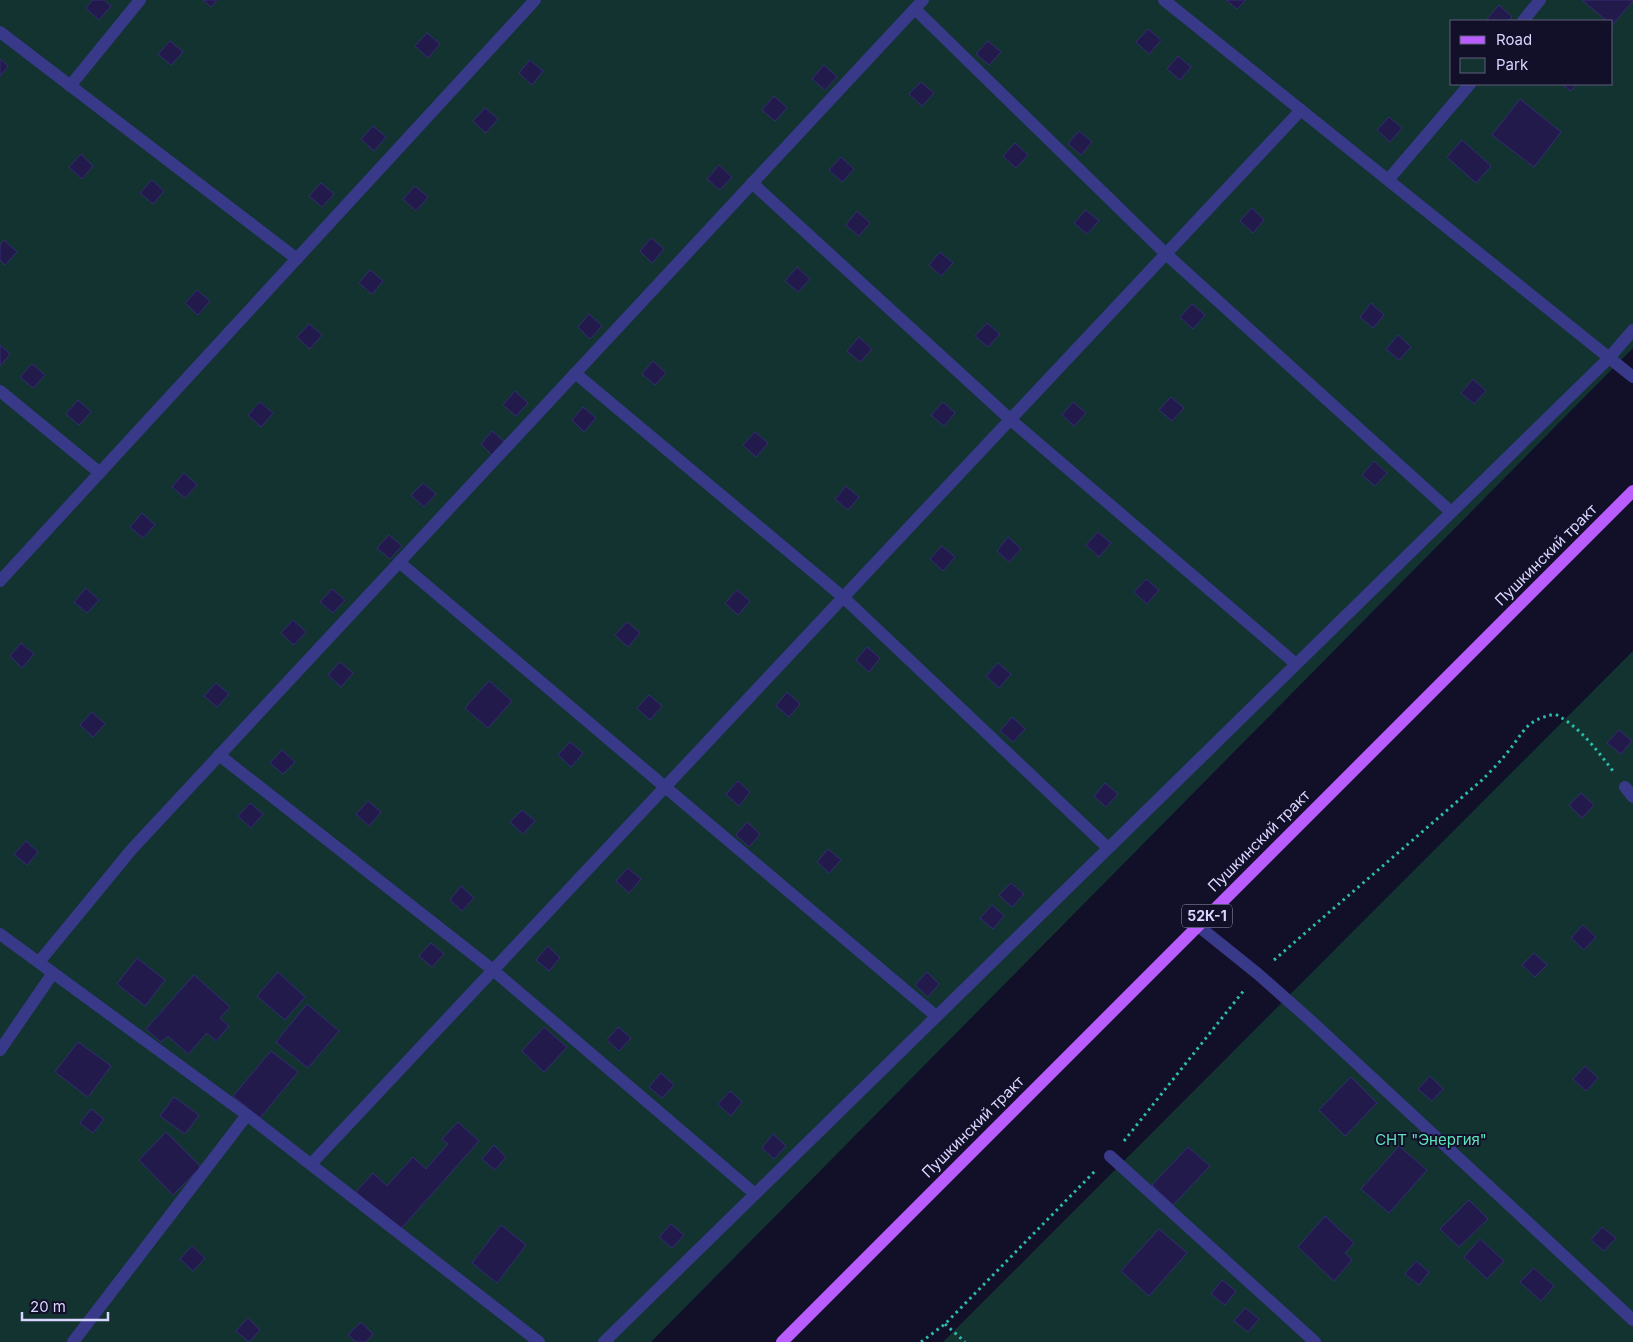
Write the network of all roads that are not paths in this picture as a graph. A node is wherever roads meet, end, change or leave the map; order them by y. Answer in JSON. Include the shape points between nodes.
{"nodes":[{"id":1,"x":140,"y":0,"type":"edge"},
{"id":2,"x":535,"y":0,"type":"edge"},
{"id":3,"x":1540,"y":0,"type":"edge"},
{"id":4,"x":1172,"y":3,"type":"edge"},
{"id":5,"x":919,"y":4,"type":"edge"},
{"id":6,"x":1523,"y":20,"type":"edge"},
{"id":7,"x":0,"y":32,"type":"edge"},
{"id":8,"x":1469,"y":85,"type":"edge"},
{"id":9,"x":70,"y":86,"type":"junction"},
{"id":10,"x":1301,"y":110,"type":"junction"},
{"id":11,"x":1388,"y":180,"type":"junction"},
{"id":12,"x":752,"y":183,"type":"junction"},
{"id":13,"x":1166,"y":254,"type":"junction"},
{"id":14,"x":297,"y":259,"type":"junction"},
{"id":15,"x":1633,"y":330,"type":"edge"},
{"id":16,"x":1609,"y":358,"type":"junction"},
{"id":17,"x":575,"y":374,"type":"junction"},
{"id":18,"x":1633,"y":377,"type":"edge"},
{"id":19,"x":0,"y":391,"type":"edge"},
{"id":20,"x":1010,"y":420,"type":"junction"},
{"id":21,"x":100,"y":473,"type":"junction"},
{"id":22,"x":1633,"y":491,"type":"edge"},
{"id":23,"x":1452,"y":512,"type":"junction"},
{"id":24,"x":399,"y":562,"type":"junction"},
{"id":25,"x":0,"y":581,"type":"edge"},
{"id":26,"x":843,"y":597,"type":"junction"},
{"id":27,"x":1296,"y":664,"type":"junction"},
{"id":28,"x":219,"y":755,"type":"junction"},
{"id":29,"x":665,"y":786,"type":"junction"},
{"id":30,"x":1108,"y":848,"type":"junction"},
{"id":31,"x":1197,"y":925,"type":"junction"},
{"id":32,"x":0,"y":934,"type":"edge"},
{"id":33,"x":39,"y":962,"type":"junction"},
{"id":34,"x":493,"y":970,"type":"junction"},
{"id":35,"x":53,"y":973,"type":"junction"},
{"id":36,"x":936,"y":1016,"type":"junction"},
{"id":37,"x":0,"y":1050,"type":"edge"},
{"id":38,"x":247,"y":1115,"type":"junction"},
{"id":39,"x":1110,"y":1156,"type":"dead end"},
{"id":40,"x":311,"y":1164,"type":"junction"},
{"id":41,"x":755,"y":1194,"type":"junction"},
{"id":42,"x":1633,"y":1320,"type":"edge"},
{"id":43,"x":73,"y":1342,"type":"edge"},
{"id":44,"x":539,"y":1342,"type":"edge"},
{"id":45,"x":604,"y":1342,"type":"edge"},
{"id":46,"x":782,"y":1342,"type":"edge"},
{"id":47,"x":1315,"y":1342,"type":"edge"}],
"edges":[{"from":1,"to":9,"type":"street"},
{"from":2,"to":14,"type":"street"},
{"from":3,"to":6,"type":"street"},
{"from":4,"to":10,"type":"street"},
{"from":5,"to":12,"type":"street"},
{"from":5,"to":13,"type":"street"},
{"from":7,"to":9,"type":"street"},
{"from":8,"to":11,"type":"street"},
{"from":9,"to":14,"type":"street"},
{"from":10,"to":11,"type":"street"},
{"from":10,"to":13,"type":"street"},
{"from":11,"to":16,"type":"street"},
{"from":12,"to":17,"type":"street"},
{"from":12,"to":20,"type":"street"},
{"from":13,"to":20,"type":"street"},
{"from":13,"to":23,"type":"street"},
{"from":14,"to":21,"type":"street"},
{"from":15,"to":16,"type":"street"},
{"from":16,"to":18,"type":"street"},
{"from":16,"to":23,"type":"street"},
{"from":17,"to":24,"type":"street"},
{"from":17,"to":26,"type":"street"},
{"from":19,"to":21,"type":"street"},
{"from":20,"to":26,"type":"street"},
{"from":20,"to":27,"type":"street"},
{"from":21,"to":25,"type":"street"},
{"from":22,"to":31,"type":"main road","name":"Пушкинский тракт","number":"52К-1"},
{"from":23,"to":27,"type":"street"},
{"from":24,"to":28,"type":"street"},
{"from":24,"to":29,"type":"street"},
{"from":26,"to":29,"type":"street"},
{"from":26,"to":30,"type":"street"},
{"from":27,"to":30,"type":"street"},
{"from":28,"to":33,"type":"street","via":[[132,849]]},
{"from":28,"to":34,"type":"street"},
{"from":29,"to":34,"type":"street"},
{"from":29,"to":36,"type":"street"},
{"from":30,"to":36,"type":"street"},
{"from":31,"to":42,"type":"street","via":[[1258,974]]},
{"from":31,"to":46,"type":"main road","name":"Пушкинский тракт","number":"52К-1"},
{"from":32,"to":33,"type":"street"},
{"from":33,"to":35,"type":"street"},
{"from":34,"to":40,"type":"street"},
{"from":34,"to":41,"type":"street"},
{"from":35,"to":37,"type":"street"},
{"from":35,"to":38,"type":"street"},
{"from":36,"to":41,"type":"street"},
{"from":38,"to":40,"type":"street"},
{"from":38,"to":43,"type":"street"},
{"from":39,"to":47,"type":"street"},
{"from":40,"to":44,"type":"street"},
{"from":41,"to":45,"type":"street"}]}
